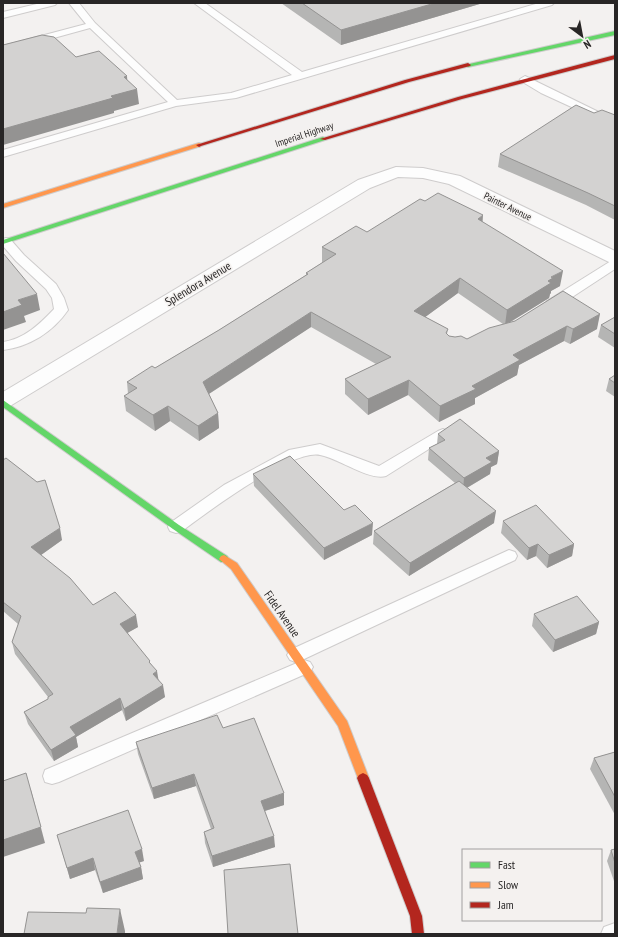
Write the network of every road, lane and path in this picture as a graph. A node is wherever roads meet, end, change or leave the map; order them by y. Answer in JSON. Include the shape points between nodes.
{"nodes":[{"id":1,"x":52,"y":3,"type":"edge"},
{"id":2,"x":74,"y":3,"type":"edge"},
{"id":3,"x":199,"y":3,"type":"edge"},
{"id":4,"x":549,"y":3,"type":"edge"},
{"id":5,"x":3,"y":15,"type":"edge"},
{"id":6,"x":92,"y":25,"type":"junction"},
{"id":7,"x":615,"y":33,"type":"edge"},
{"id":8,"x":3,"y":49,"type":"edge"},
{"id":9,"x":615,"y":57,"type":"edge"},
{"id":10,"x":300,"y":76,"type":"junction"},
{"id":11,"x":525,"y":79,"type":"junction"},
{"id":12,"x":175,"y":103,"type":"junction"},
{"id":13,"x":615,"y":124,"type":"edge"},
{"id":14,"x":3,"y":154,"type":"edge"},
{"id":15,"x":396,"y":172,"type":"joint"},
{"id":16,"x":3,"y":206,"type":"edge"},
{"id":17,"x":4,"y":242,"type":"edge"},
{"id":18,"x":615,"y":258,"type":"edge"},
{"id":19,"x":615,"y":264,"type":"edge"},
{"id":20,"x":541,"y":311,"type":"edge"},
{"id":21,"x":3,"y":346,"type":"edge"},
{"id":22,"x":3,"y":402,"type":"edge"},
{"id":23,"x":443,"y":434,"type":"edge"},
{"id":24,"x":176,"y":528,"type":"junction"},
{"id":25,"x":509,"y":556,"type":"dead end"},
{"id":26,"x":300,"y":661,"type":"junction"},
{"id":27,"x":52,"y":776,"type":"dead end"},
{"id":28,"x":418,"y":934,"type":"edge"},
{"id":29,"x":611,"y":934,"type":"edge"},
{"id":30,"x":615,"y":934,"type":"edge"}],
"edges":[{"from":1,"to":5,"type":"lane"},
{"from":2,"to":6,"type":"lane"},
{"from":3,"to":10,"type":"lane"},
{"from":4,"to":10,"type":"lane"},
{"from":6,"to":8,"type":"lane"},
{"from":6,"to":12,"type":"lane"},
{"from":7,"to":16,"type":"main road","name":"Imperial Highway","via":[[477,62],[407,81]]},
{"from":9,"to":11,"type":"main road","name":"Imperial Highway"},
{"from":10,"to":12,"type":"lane","via":[[232,96]]},
{"from":11,"to":13,"type":"lane"},
{"from":11,"to":17,"type":"main road","name":"Imperial Highway","via":[[425,107]]},
{"from":12,"to":14,"type":"lane"},
{"from":15,"to":18,"type":"street","name":"Painter Avenue","via":[[423,172],[454,180]]},
{"from":15,"to":22,"type":"street","name":"Splendora Avenue","via":[[364,184]]},
{"from":17,"to":21,"type":"lane","via":[[51,286],[61,310],[49,323],[25,340]]},
{"from":19,"to":20,"type":"lane"},
{"from":22,"to":24,"type":"main road","name":"Fidel Avenue"},
{"from":23,"to":24,"type":"lane","via":[[381,472],[320,449],[289,455],[229,489]]},
{"from":24,"to":26,"type":"main road","name":"Fidel Avenue","via":[[234,566]]},
{"from":25,"to":26,"type":"lane"},
{"from":26,"to":27,"type":"lane"},
{"from":26,"to":28,"type":"main road","name":"Fidel Avenue","via":[[343,724],[416,916]]},
{"from":29,"to":30,"type":"lane"}]}
